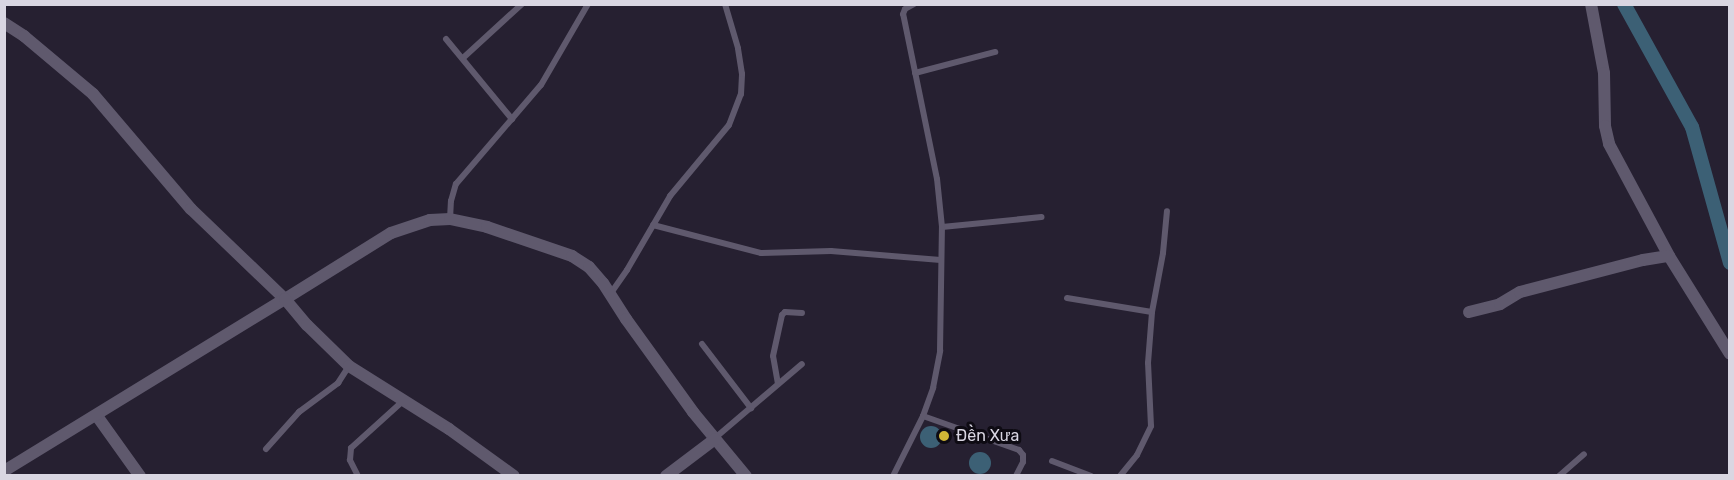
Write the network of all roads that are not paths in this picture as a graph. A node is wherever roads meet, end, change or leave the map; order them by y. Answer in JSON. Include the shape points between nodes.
{"nodes":[{"id":1,"x":522,"y":4,"type":"edge"},
{"id":2,"x":588,"y":4,"type":"edge"},
{"id":3,"x":724,"y":4,"type":"edge"},
{"id":4,"x":914,"y":4,"type":"edge"},
{"id":5,"x":1591,"y":4,"type":"edge"},
{"id":6,"x":4,"y":23,"type":"edge"},
{"id":7,"x":446,"y":39,"type":"dead end"},
{"id":8,"x":995,"y":52,"type":"dead end"},
{"id":9,"x":463,"y":58,"type":"junction"},
{"id":10,"x":915,"y":73,"type":"junction"},
{"id":11,"x":512,"y":119,"type":"junction"},
{"id":12,"x":1167,"y":211,"type":"dead end"},
{"id":13,"x":1042,"y":217,"type":"dead end"},
{"id":14,"x":450,"y":219,"type":"junction"},
{"id":15,"x":653,"y":225,"type":"junction"},
{"id":16,"x":942,"y":227,"type":"junction"},
{"id":17,"x":1669,"y":256,"type":"junction"},
{"id":18,"x":941,"y":260,"type":"junction"},
{"id":19,"x":611,"y":293,"type":"junction"},
{"id":20,"x":1067,"y":298,"type":"dead end"},
{"id":21,"x":285,"y":299,"type":"junction"},
{"id":22,"x":1152,"y":312,"type":"junction"},
{"id":23,"x":1469,"y":312,"type":"dead end"},
{"id":24,"x":802,"y":313,"type":"dead end"},
{"id":25,"x":702,"y":344,"type":"dead end"},
{"id":26,"x":1730,"y":354,"type":"edge"},
{"id":27,"x":802,"y":364,"type":"dead end"},
{"id":28,"x":349,"y":366,"type":"junction"},
{"id":29,"x":778,"y":384,"type":"junction"},
{"id":30,"x":403,"y":401,"type":"junction"},
{"id":31,"x":751,"y":408,"type":"junction"},
{"id":32,"x":97,"y":416,"type":"junction"},
{"id":33,"x":923,"y":416,"type":"junction"},
{"id":34,"x":715,"y":438,"type":"junction"},
{"id":35,"x":266,"y":449,"type":"dead end"},
{"id":36,"x":1584,"y":454,"type":"dead end"},
{"id":37,"x":1052,"y":461,"type":"dead end"},
{"id":38,"x":4,"y":471,"type":"edge"},
{"id":39,"x":140,"y":476,"type":"edge"},
{"id":40,"x":357,"y":476,"type":"edge"},
{"id":41,"x":514,"y":476,"type":"edge"},
{"id":42,"x":666,"y":476,"type":"edge"},
{"id":43,"x":746,"y":476,"type":"edge"},
{"id":44,"x":893,"y":476,"type":"edge"},
{"id":45,"x":1016,"y":476,"type":"edge"},
{"id":46,"x":1090,"y":476,"type":"edge"},
{"id":47,"x":1120,"y":476,"type":"edge"},
{"id":48,"x":1559,"y":476,"type":"edge"}],
"edges":[{"from":1,"to":9,"type":"lane"},
{"from":2,"to":11,"type":"lane","via":[[542,85]]},
{"from":3,"to":15,"type":"lane","via":[[738,48],[741,94],[729,125],[670,196]]},
{"from":4,"to":10,"type":"lane","via":[[903,14]]},
{"from":5,"to":17,"type":"street","via":[[1604,73],[1609,144]]},
{"from":6,"to":21,"type":"street","via":[[93,94],[191,209]]},
{"from":7,"to":9,"type":"lane"},
{"from":8,"to":10,"type":"lane"},
{"from":9,"to":11,"type":"lane"},
{"from":10,"to":16,"type":"lane","via":[[931,141]]},
{"from":11,"to":14,"type":"lane","via":[[456,184]]},
{"from":12,"to":22,"type":"lane"},
{"from":13,"to":16,"type":"lane"},
{"from":14,"to":19,"type":"street","via":[[563,251],[589,267]]},
{"from":14,"to":21,"type":"street","via":[[404,227]]},
{"from":15,"to":18,"type":"lane","via":[[761,253],[831,251]]},
{"from":15,"to":19,"type":"lane"},
{"from":16,"to":18,"type":"lane"},
{"from":17,"to":23,"type":"street","via":[[1520,292],[1500,304]]},
{"from":17,"to":26,"type":"street"},
{"from":18,"to":33,"type":"lane","via":[[940,351]]},
{"from":19,"to":34,"type":"street"},
{"from":20,"to":22,"type":"lane"},
{"from":21,"to":28,"type":"street"},
{"from":21,"to":32,"type":"street"},
{"from":22,"to":47,"type":"lane","via":[[1148,363],[1151,426],[1137,455]]},
{"from":24,"to":29,"type":"lane","via":[[782,315],[773,356]]},
{"from":25,"to":31,"type":"lane"},
{"from":27,"to":29,"type":"lane"},
{"from":28,"to":30,"type":"street"},
{"from":28,"to":35,"type":"lane","via":[[338,383],[299,411]]},
{"from":29,"to":31,"type":"lane"},
{"from":30,"to":40,"type":"lane","via":[[351,448],[350,460]]},
{"from":30,"to":41,"type":"street"},
{"from":31,"to":34,"type":"lane"},
{"from":32,"to":38,"type":"street"},
{"from":32,"to":39,"type":"street"},
{"from":33,"to":44,"type":"lane"},
{"from":33,"to":45,"type":"lane","via":[[1019,450],[1023,462]]},
{"from":34,"to":42,"type":"street"},
{"from":34,"to":43,"type":"street"},
{"from":36,"to":48,"type":"lane"},
{"from":37,"to":46,"type":"lane"}]}
